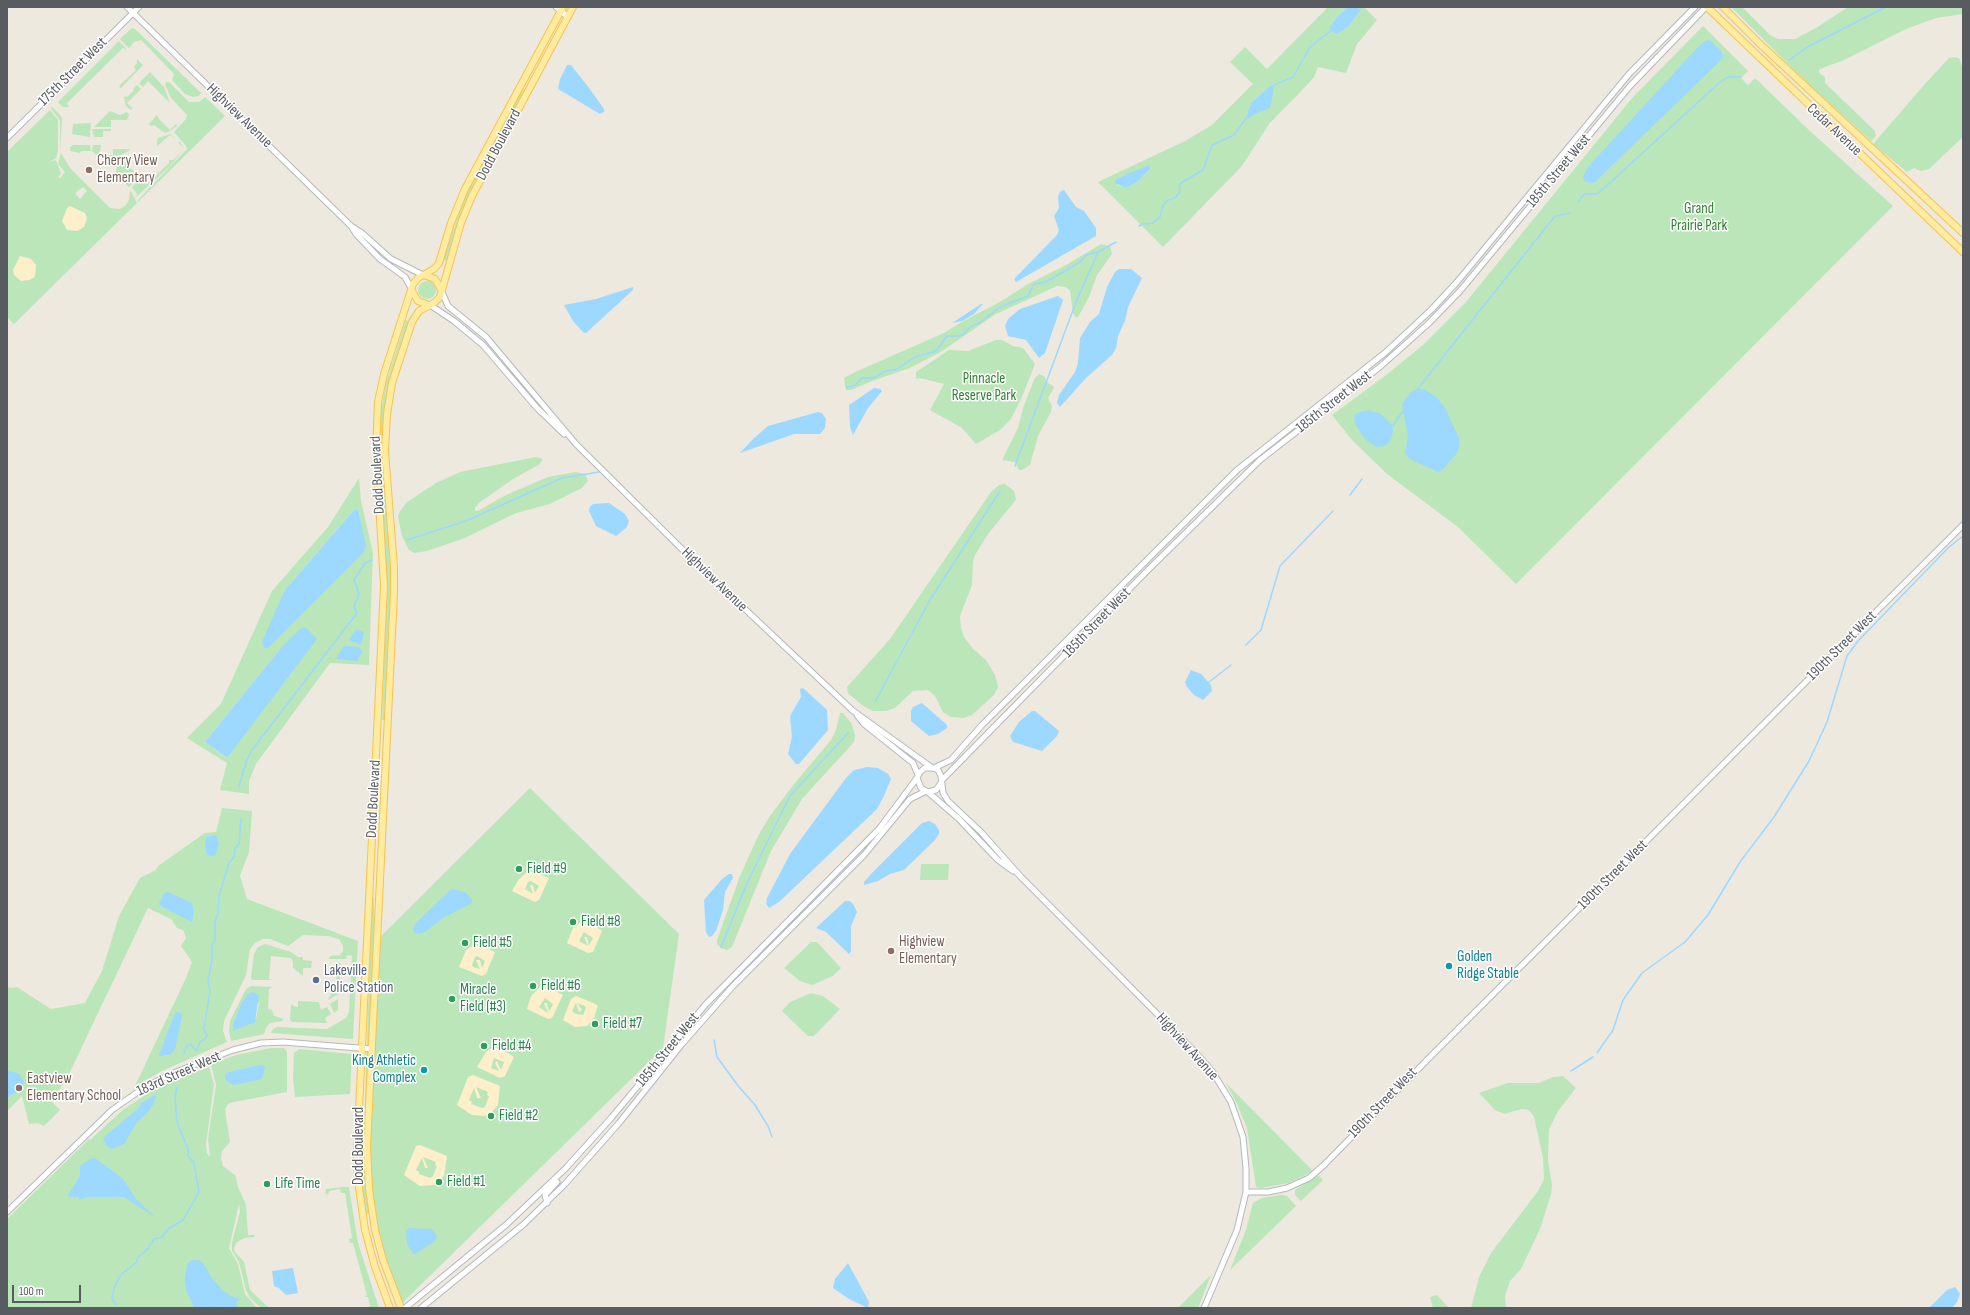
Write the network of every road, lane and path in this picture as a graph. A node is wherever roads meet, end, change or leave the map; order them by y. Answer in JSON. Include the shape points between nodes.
{"nodes":[{"id":1,"x":127,"y":7,"type":"edge"},
{"id":2,"x":138,"y":7,"type":"edge"},
{"id":3,"x":573,"y":7,"type":"edge"},
{"id":4,"x":1695,"y":7,"type":"edge"},
{"id":5,"x":1706,"y":7,"type":"edge"},
{"id":6,"x":1723,"y":7,"type":"edge"},
{"id":7,"x":560,"y":8,"type":"edge"},
{"id":8,"x":133,"y":13,"type":"junction"},
{"id":9,"x":568,"y":17,"type":"junction"},
{"id":10,"x":7,"y":138,"type":"edge"},
{"id":11,"x":351,"y":226,"type":"junction"},
{"id":12,"x":1963,"y":233,"type":"edge"},
{"id":13,"x":1963,"y":252,"type":"edge"},
{"id":14,"x":424,"y":275,"type":"junction"},
{"id":15,"x":411,"y":289,"type":"junction"},
{"id":16,"x":442,"y":291,"type":"junction"},
{"id":17,"x":429,"y":305,"type":"junction"},
{"id":18,"x":576,"y":444,"type":"junction"},
{"id":19,"x":1963,"y":525,"type":"edge"},
{"id":20,"x":856,"y":713,"type":"junction"},
{"id":21,"x":933,"y":768,"type":"junction"},
{"id":22,"x":918,"y":776,"type":"junction"},
{"id":23,"x":942,"y":781,"type":"junction"},
{"id":24,"x":927,"y":791,"type":"junction"},
{"id":25,"x":1020,"y":877,"type":"junction"},
{"id":26,"x":362,"y":1049,"type":"junction"},
{"id":27,"x":371,"y":1049,"type":"junction"},
{"id":28,"x":566,"y":1168,"type":"junction"},
{"id":29,"x":1246,"y":1192,"type":"junction"},
{"id":30,"x":547,"y":1203,"type":"junction"},
{"id":31,"x":7,"y":1212,"type":"edge"},
{"id":32,"x":390,"y":1308,"type":"edge"},
{"id":33,"x":401,"y":1308,"type":"edge"},
{"id":34,"x":405,"y":1308,"type":"edge"},
{"id":35,"x":421,"y":1308,"type":"edge"},
{"id":36,"x":1204,"y":1308,"type":"edge"}],
"edges":[{"from":1,"to":8,"type":"street","name":"Highview Avenue"},
{"from":2,"to":8,"type":"street","name":"175th Street West"},
{"from":3,"to":9,"type":"main road","name":"Dodd Boulevard"},
{"from":4,"to":21,"type":"street","name":"185th Street West","via":[[1617,88],[1436,305],[1386,352],[1237,470],[951,760]]},
{"from":5,"to":13,"type":"main road","name":"Cedar Avenue"},
{"from":5,"to":23,"type":"street","name":"185th Street West","via":[[1630,86],[1438,315],[1394,355],[1260,460],[1148,570]]},
{"from":6,"to":12,"type":"main road","name":"Cedar Avenue"},
{"from":7,"to":9,"type":"street"},
{"from":7,"to":14,"type":"main road","name":"Dodd Boulevard","via":[[465,189],[438,263]]},
{"from":8,"to":10,"type":"street","name":"175th Street West"},
{"from":8,"to":11,"type":"street","name":"Highview Avenue"},
{"from":9,"to":16,"type":"main road","name":"Dodd Boulevard","via":[[472,196],[461,223]]},
{"from":11,"to":14,"type":"street","name":"Highview Avenue","via":[[391,259]]},
{"from":11,"to":15,"type":"street","name":"Highview Avenue","via":[[380,259],[405,277]]},
{"from":14,"to":15,"type":"main road","via":[[416,280]]},
{"from":14,"to":16,"type":"main road","via":[[436,280]]},
{"from":15,"to":17,"type":"main road","via":[[418,301]]},
{"from":15,"to":26,"type":"main road","name":"Dodd Boulevard","via":[[384,374],[376,422],[384,581]]},
{"from":16,"to":17,"type":"main road","via":[[438,299]]},
{"from":16,"to":18,"type":"street","name":"Highview Avenue","via":[[448,306],[486,337]]},
{"from":17,"to":18,"type":"street","name":"Highview Avenue","via":[[454,321],[483,345],[536,408]]},
{"from":17,"to":27,"type":"main road","name":"Dodd Boulevard","via":[[419,311],[412,322],[392,383],[385,432],[394,593]]},
{"from":18,"to":20,"type":"street","name":"Highview Avenue","via":[[704,571]]},
{"from":19,"to":29,"type":"street","name":"190th Street West","via":[[1430,1056],[1324,1165],[1309,1178],[1287,1188],[1268,1192]]},
{"from":20,"to":21,"type":"street","name":"Highview Avenue"},
{"from":20,"to":22,"type":"street","name":"Highview Avenue","via":[[864,724],[913,763]]},
{"from":21,"to":22,"type":"street","via":[[922,770]]},
{"from":21,"to":23,"type":"street","name":"Highview Avenue","via":[[940,773]]},
{"from":22,"to":24,"type":"street","name":"Highview Avenue","via":[[919,786]]},
{"from":22,"to":28,"type":"street","name":"185th Street West","via":[[879,829],[706,1004]]},
{"from":23,"to":24,"type":"street","via":[[936,790]]},
{"from":23,"to":25,"type":"street","name":"Highview Avenue","via":[[945,797],[1002,854]]},
{"from":24,"to":25,"type":"street","name":"Highview Avenue","via":[[955,815],[998,860]]},
{"from":24,"to":30,"type":"street","name":"185th Street West","via":[[910,799],[878,840],[732,987],[682,1044],[598,1149]]},
{"from":25,"to":29,"type":"street","name":"Highview Avenue","via":[[1212,1071],[1228,1096],[1239,1121],[1246,1158]]},
{"from":26,"to":27,"type":"street","name":"183rd Street West"},
{"from":26,"to":31,"type":"street","name":"183rd Street West","via":[[283,1042],[261,1043],[233,1050],[162,1079],[134,1094],[101,1119]]},
{"from":26,"to":32,"type":"main road","name":"Dodd Boulevard","via":[[357,1136],[358,1181],[365,1230]]},
{"from":27,"to":33,"type":"main road","name":"Dodd Boulevard","via":[[367,1146],[369,1189],[375,1230],[383,1260]]},
{"from":28,"to":30,"type":"street","via":[[545,1195]]},
{"from":28,"to":34,"type":"street","name":"185th Street West","via":[[507,1224]]},
{"from":29,"to":36,"type":"street","name":"Highview Avenue","via":[[1235,1235]]},
{"from":30,"to":35,"type":"street","name":"185th Street West","via":[[499,1246]]}]}
